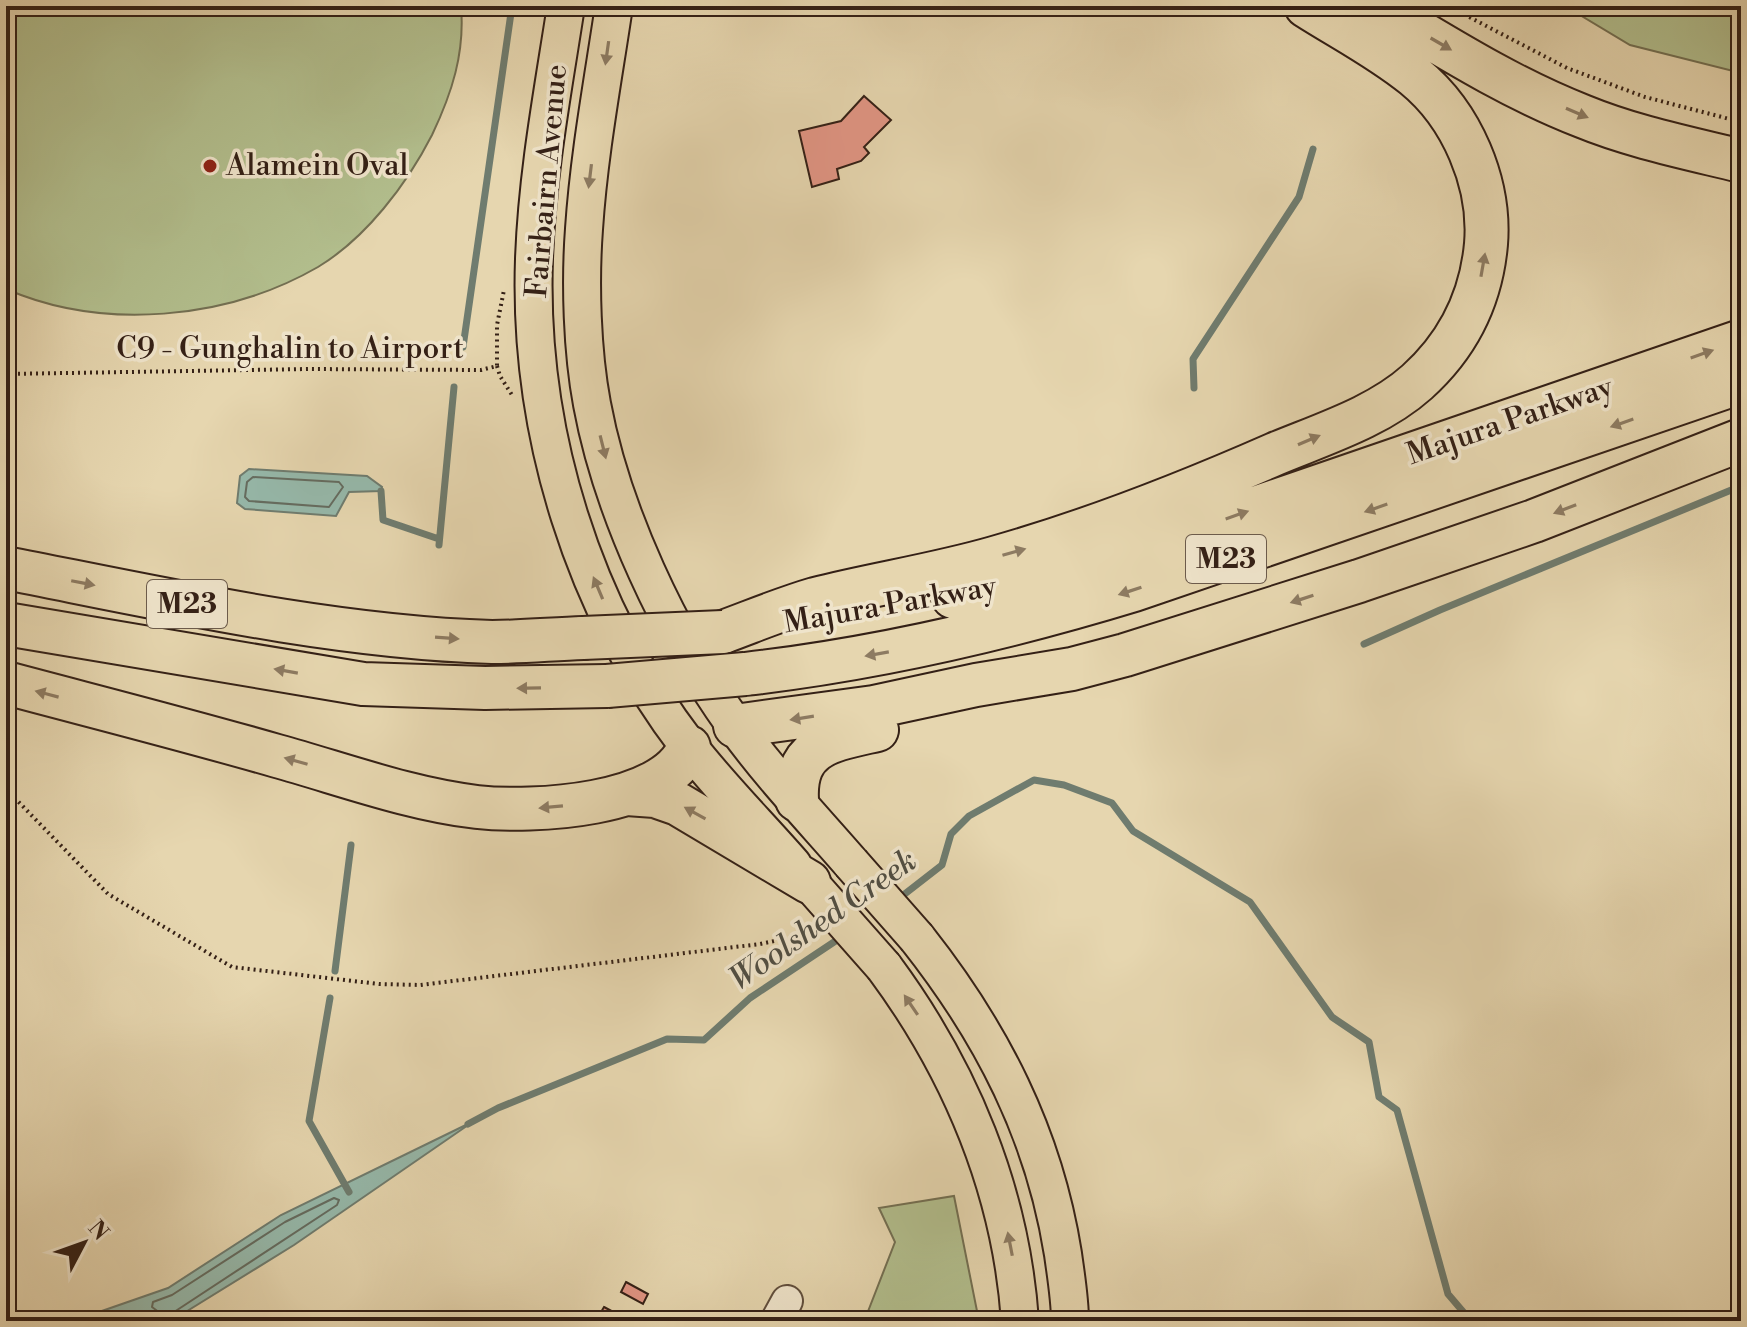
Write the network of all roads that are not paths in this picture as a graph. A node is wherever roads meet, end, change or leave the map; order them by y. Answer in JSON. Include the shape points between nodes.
{"nodes":[{"id":1,"x":566,"y":6,"type":"edge"},
{"id":2,"x":614,"y":6,"type":"edge"},
{"id":3,"x":1306,"y":6,"type":"edge"},
{"id":4,"x":1377,"y":6,"type":"edge"},
{"id":5,"x":1741,"y":161,"type":"edge"},
{"id":6,"x":1741,"y":341,"type":"edge"},
{"id":7,"x":1741,"y":382,"type":"edge"},
{"id":8,"x":1741,"y":440,"type":"edge"},
{"id":9,"x":6,"y":568,"type":"edge"},
{"id":10,"x":6,"y":624,"type":"edge"},
{"id":11,"x":723,"y":632,"type":"junction"},
{"id":12,"x":680,"y":640,"type":"junction"},
{"id":13,"x":1072,"y":669,"type":"junction"},
{"id":14,"x":6,"y":683,"type":"edge"},
{"id":15,"x":735,"y":726,"type":"junction"},
{"id":16,"x":692,"y":738,"type":"junction"},
{"id":17,"x":627,"y":794,"type":"junction"},
{"id":18,"x":797,"y":800,"type":"junction"},
{"id":19,"x":815,"y":899,"type":"junction"},
{"id":20,"x":1011,"y":1083,"type":"junction"},
{"id":21,"x":1020,"y":1321,"type":"edge"},
{"id":22,"x":1070,"y":1321,"type":"edge"},
{"id":23,"x":1093,"y":1321,"type":"edge"}],
"edges":[{"from":16,"to":1,"type":"main road","name":"Fairbairn Avenue","one_way":true,"via":[[661,706],[623,643],[581,548],[541,404],[534,257]]},
{"from":2,"to":12,"type":"main road","name":"Fairbairn Avenue","one_way":true,"via":[[584,230],[588,370],[610,477]]},
{"from":11,"to":3,"type":"highway","one_way":true,"via":[[808,601],[1012,553],[1142,509],[1365,416],[1405,392],[1436,363],[1468,317],[1485,258],[1486,209],[1470,153],[1438,100],[1417,78]]},
{"from":4,"to":5,"type":"highway","one_way":true,"via":[[1506,81],[1583,117]]},
{"from":11,"to":6,"type":"highway","name":"Majura Parkway","number":"M23","one_way":true,"via":[[892,609],[1041,577],[1200,528]]},
{"from":7,"to":10,"type":"highway","name":"Majura Parkway","number":"M23","one_way":true,"bridge":true,"via":[[1067,610],[940,643],[813,666],[607,686],[363,684]]},
{"from":8,"to":13,"type":"highway","one_way":true,"via":[[1395,569]]},
{"from":9,"to":11,"type":"highway","name":"Majura Parkway","number":"M23","one_way":true,"bridge":true,"via":[[187,604],[370,632],[493,642]]},
{"from":12,"to":15,"type":"main road","name":"Fairbairn Avenue"},
{"from":12,"to":16,"type":"main road","via":[[695,706]]},
{"from":13,"to":15,"type":"highway","one_way":true,"via":[[874,707]]},
{"from":13,"to":18,"type":"highway","via":[[987,708],[826,743],[801,767]]},
{"from":17,"to":14,"type":"highway","one_way":true,"via":[[542,808],[459,804]]},
{"from":15,"to":16,"type":"main road"},
{"from":15,"to":18,"type":"main road","name":"Fairbairn Avenue"},
{"from":16,"to":17,"type":"highway","via":[[675,768]]},
{"from":16,"to":19,"type":"main road","name":"Fairbairn Avenue"},
{"from":19,"to":17,"type":"highway","one_way":true,"via":[[678,804]]},
{"from":18,"to":20,"type":"main road","name":"Fairbairn Avenue","bridge":true,"via":[[958,991]]},
{"from":21,"to":19,"type":"main road","name":"Fairbairn Avenue","one_way":true,"bridge":true,"via":[[1007,1230],[960,1089],[912,1004],[884,967]]},
{"from":20,"to":22,"type":"main road","name":"Fairbairn Avenue","via":[[1049,1184]]},
{"from":20,"to":23,"type":"main road","via":[[1058,1150],[1070,1177],[1086,1243]]}]}
